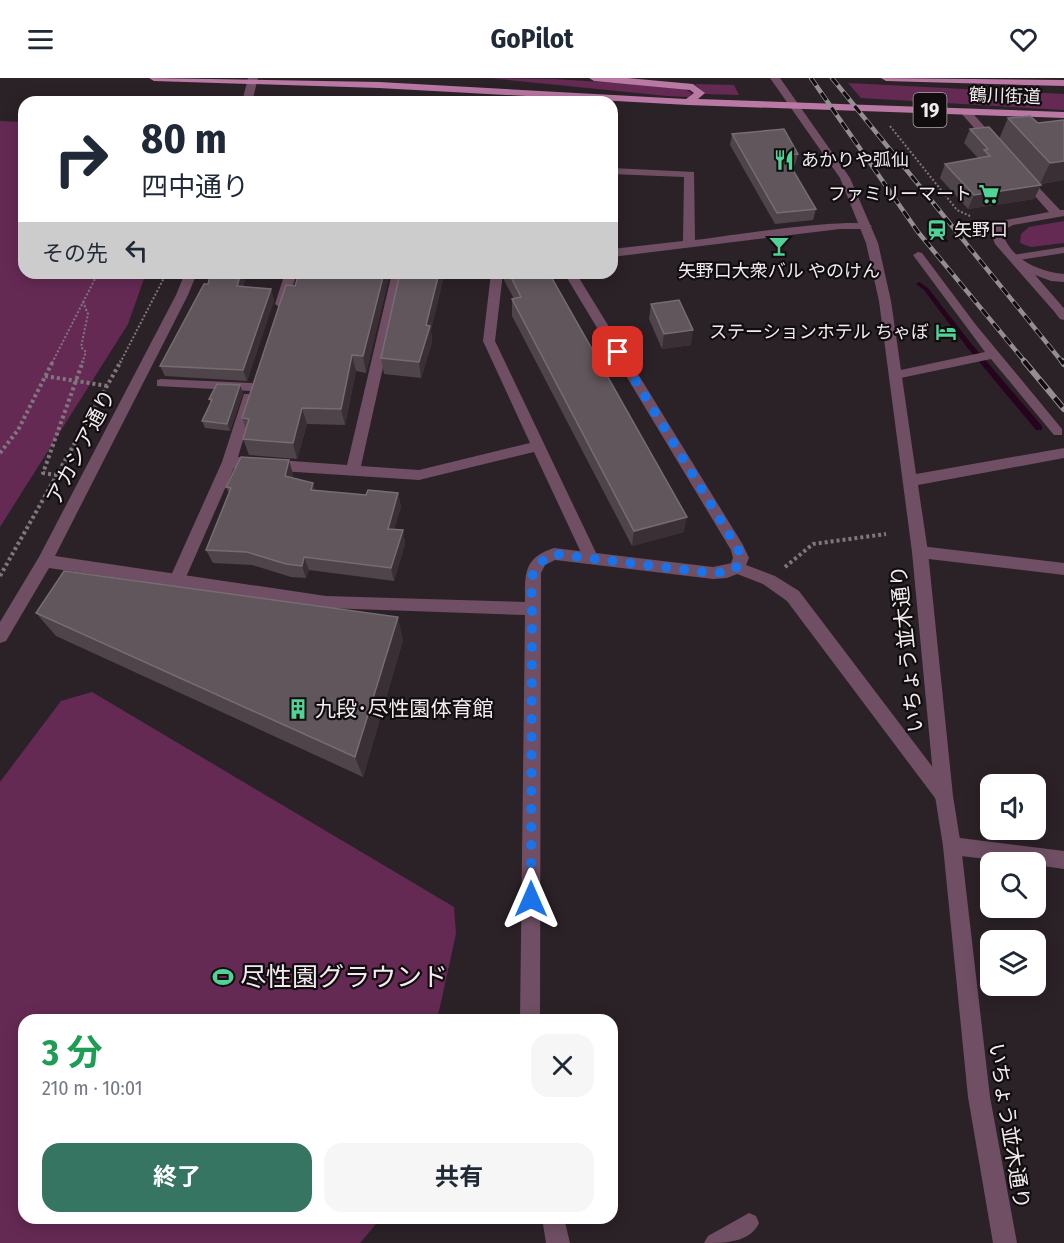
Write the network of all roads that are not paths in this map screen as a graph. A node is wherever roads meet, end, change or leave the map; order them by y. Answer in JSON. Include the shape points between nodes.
{"nodes":[{"id":1,"x":154,"y":78,"type":"edge"},
{"id":2,"x":453,"y":78,"type":"edge"},
{"id":3,"x":594,"y":78,"type":"edge"},
{"id":4,"x":775,"y":78,"type":"edge"},
{"id":5,"x":886,"y":78,"type":"edge"},
{"id":6,"x":252,"y":80,"type":"edge"},
{"id":7,"x":1064,"y":83,"type":"edge"},
{"id":8,"x":248,"y":96,"type":"edge"},
{"id":9,"x":566,"y":96,"type":"edge"},
{"id":10,"x":596,"y":96,"type":"edge"},
{"id":11,"x":618,"y":99,"type":"edge"},
{"id":12,"x":688,"y":102,"type":"junction"},
{"id":13,"x":795,"y":106,"type":"junction"},
{"id":14,"x":965,"y":111,"type":"junction"},
{"id":15,"x":1064,"y":115,"type":"edge"},
{"id":16,"x":1002,"y":153,"type":"edge"},
{"id":17,"x":1017,"y":170,"type":"edge"},
{"id":18,"x":618,"y":171,"type":"edge"},
{"id":19,"x":1060,"y":214,"type":"edge"},
{"id":20,"x":866,"y":226,"type":"junction"},
{"id":21,"x":689,"y":243,"type":"junction"},
{"id":22,"x":1064,"y":250,"type":"edge"},
{"id":23,"x":618,"y":252,"type":"edge"},
{"id":24,"x":918,"y":255,"type":"dead end"},
{"id":25,"x":1016,"y":261,"type":"junction"},
{"id":26,"x":188,"y":279,"type":"edge"},
{"id":27,"x":289,"y":279,"type":"edge"},
{"id":28,"x":397,"y":279,"type":"edge"},
{"id":29,"x":496,"y":279,"type":"edge"},
{"id":30,"x":574,"y":279,"type":"edge"},
{"id":31,"x":1064,"y":279,"type":"edge"},
{"id":32,"x":1060,"y":311,"type":"edge"},
{"id":33,"x":277,"y":315,"type":"edge"},
{"id":34,"x":994,"y":354,"type":"junction"},
{"id":35,"x":896,"y":375,"type":"junction"},
{"id":36,"x":254,"y":382,"type":"joint"},
{"id":37,"x":161,"y":383,"type":"dead end"},
{"id":38,"x":1058,"y":432,"type":"dead end"},
{"id":39,"x":537,"y":446,"type":"junction"},
{"id":40,"x":1064,"y":453,"type":"edge"},
{"id":41,"x":229,"y":462,"type":"junction"},
{"id":42,"x":353,"y":470,"type":"junction"},
{"id":43,"x":910,"y":481,"type":"junction"},
{"id":44,"x":920,"y":552,"type":"junction"},
{"id":45,"x":590,"y":557,"type":"junction"},
{"id":46,"x":45,"y":561,"type":"junction"},
{"id":47,"x":736,"y":568,"type":"junction"},
{"id":48,"x":1064,"y":569,"type":"edge"},
{"id":49,"x":177,"y":580,"type":"junction"},
{"id":50,"x":532,"y":609,"type":"junction"},
{"id":51,"x":0,"y":636,"type":"edge"},
{"id":52,"x":944,"y":796,"type":"junction"},
{"id":53,"x":952,"y":846,"type":"junction"},
{"id":54,"x":1064,"y":860,"type":"edge"},
{"id":55,"x":530,"y":1014,"type":"edge"},
{"id":56,"x":749,"y":1223,"type":"dead end"},
{"id":57,"x":554,"y":1224,"type":"edge"},
{"id":58,"x":558,"y":1243,"type":"edge"},
{"id":59,"x":715,"y":1243,"type":"edge"},
{"id":60,"x":1005,"y":1243,"type":"edge"}],
"edges":[{"from":1,"to":6,"type":"main road","name":"鶴川街道","number":"19"},
{"from":2,"to":10,"type":"main road","number":"19"},
{"from":3,"to":12,"type":"main road","via":[[693,87],[700,93]]},
{"from":4,"to":13,"type":"street","name":"いちょう並木通り"},
{"from":5,"to":7,"type":"main road","name":"鶴川街道","number":"19"},
{"from":6,"to":8,"type":"street"},
{"from":6,"to":9,"type":"main road","name":"鶴川街道","number":"19"},
{"from":11,"to":12,"type":"main road","name":"鶴川街道","number":"19"},
{"from":12,"to":13,"type":"main road","name":"鶴川街道","number":"19"},
{"from":13,"to":14,"type":"main road","name":"鶴川街道","number":"19"},
{"from":13,"to":20,"type":"street","name":"いちょう並木通り","via":[[845,178]]},
{"from":14,"to":15,"type":"main road","name":"鶴川街道","number":"19"},
{"from":14,"to":16,"type":"street"},
{"from":17,"to":19,"type":"street"},
{"from":18,"to":21,"type":"street","via":[[690,174]]},
{"from":19,"to":25,"type":"street","via":[[1010,222],[996,230],[999,242]]},
{"from":20,"to":21,"type":"street"},
{"from":20,"to":35,"type":"street","name":"いちょう並木通り","via":[[885,301]]},
{"from":21,"to":23,"type":"street"},
{"from":22,"to":25,"type":"lane"},
{"from":24,"to":34,"type":"lane"},
{"from":25,"to":31,"type":"street","via":[[1038,273]]},
{"from":25,"to":32,"type":"street"},
{"from":26,"to":46,"type":"street","name":"アカシア通り"},
{"from":27,"to":33,"type":"street"},
{"from":28,"to":42,"type":"street"},
{"from":29,"to":39,"type":"street","via":[[489,341]]},
{"from":30,"to":47,"type":"street","via":[[738,549],[741,558]]},
{"from":31,"to":32,"type":"street","via":[[1054,292]]},
{"from":34,"to":35,"type":"lane"},
{"from":34,"to":38,"type":"lane"},
{"from":35,"to":43,"type":"street","name":"いちょう並木通り"},
{"from":36,"to":37,"type":"lane"},
{"from":36,"to":41,"type":"street"},
{"from":39,"to":42,"type":"street","via":[[419,475]]},
{"from":39,"to":45,"type":"street"},
{"from":40,"to":43,"type":"street"},
{"from":41,"to":42,"type":"street"},
{"from":41,"to":49,"type":"street"},
{"from":43,"to":44,"type":"street","name":"いちょう並木通り"},
{"from":44,"to":48,"type":"street"},
{"from":44,"to":52,"type":"street","name":"いちょう並木通り"},
{"from":45,"to":47,"type":"street","via":[[712,573]]},
{"from":45,"to":50,"type":"street","via":[[554,554],[539,561],[533,573]]},
{"from":46,"to":49,"type":"street"},
{"from":46,"to":51,"type":"street","name":"アカシア通り"},
{"from":47,"to":52,"type":"street","via":[[782,587],[793,596]]},
{"from":49,"to":50,"type":"street","via":[[347,603]]},
{"from":50,"to":55,"type":"street"},
{"from":52,"to":53,"type":"street","name":"いちょう並木通り"},
{"from":53,"to":54,"type":"street"},
{"from":53,"to":60,"type":"street","name":"いちょう並木通り","via":[[979,1097]]},
{"from":56,"to":59,"type":"lane"},
{"from":57,"to":58,"type":"street"}]}
